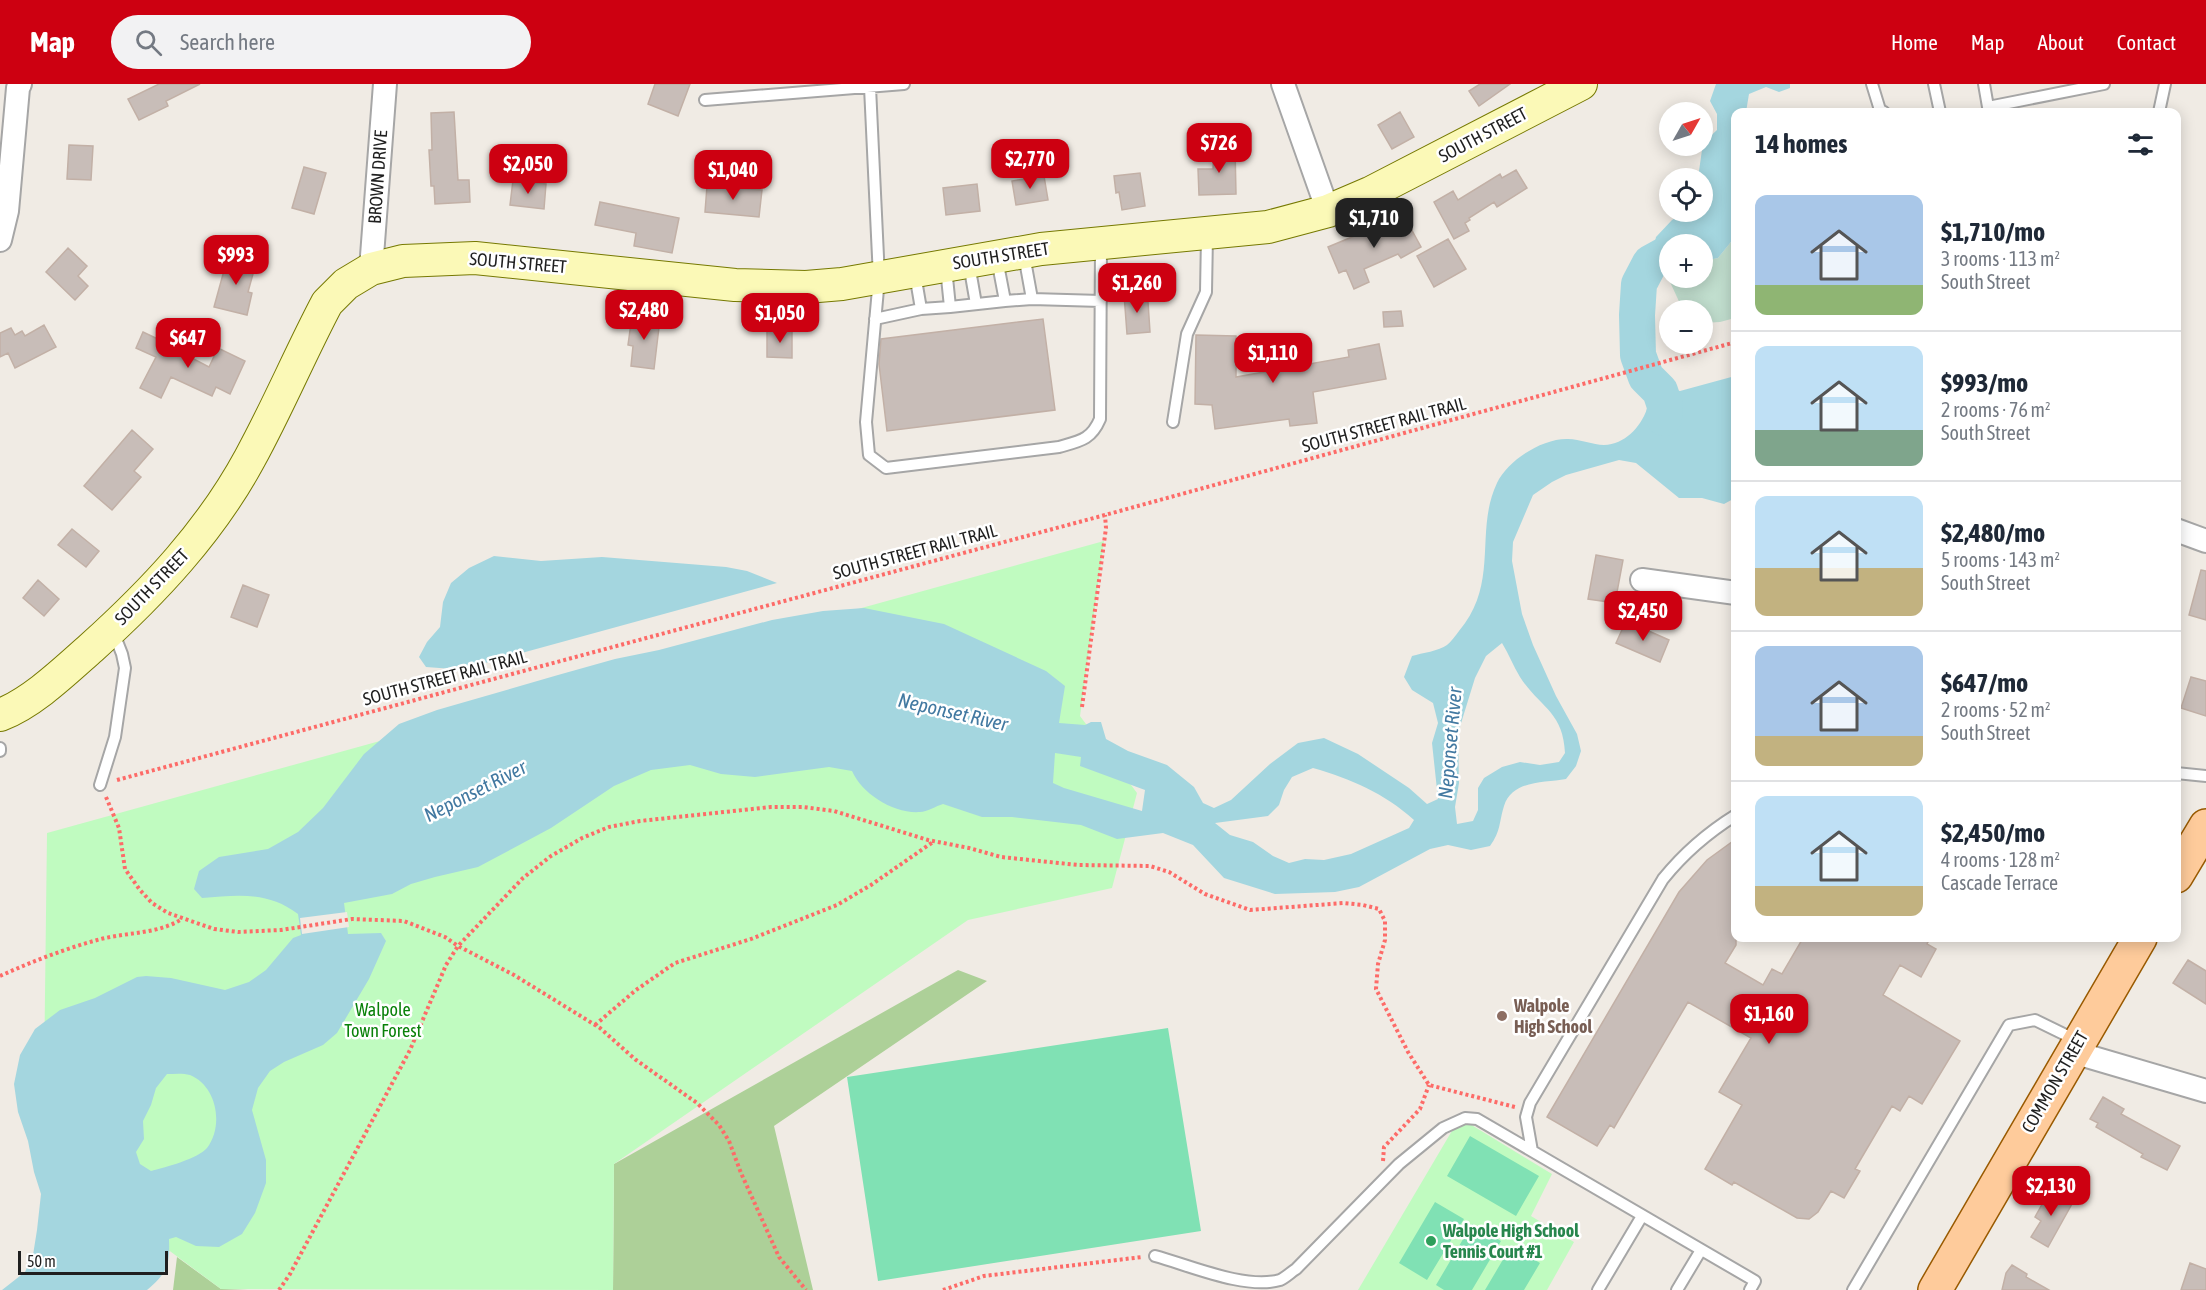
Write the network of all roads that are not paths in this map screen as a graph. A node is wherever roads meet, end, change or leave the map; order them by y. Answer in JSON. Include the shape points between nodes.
{"nodes":[{"id":1,"x":20,"y":84,"type":"edge"},
{"id":2,"x":385,"y":84,"type":"edge"},
{"id":3,"x":904,"y":84,"type":"edge"},
{"id":4,"x":1283,"y":84,"type":"edge"},
{"id":5,"x":1581,"y":84,"type":"edge"},
{"id":6,"x":1872,"y":84,"type":"edge"},
{"id":7,"x":1934,"y":84,"type":"edge"},
{"id":8,"x":1984,"y":84,"type":"edge"},
{"id":9,"x":2104,"y":84,"type":"edge"},
{"id":10,"x":2165,"y":84,"type":"edge"},
{"id":11,"x":870,"y":87,"type":"junction"},
{"id":12,"x":705,"y":100,"type":"dead end"},
{"id":13,"x":1878,"y":108,"type":"edge"},
{"id":14,"x":1939,"y":108,"type":"edge"},
{"id":15,"x":1989,"y":108,"type":"edge"},
{"id":16,"x":1998,"y":108,"type":"edge"},
{"id":17,"x":2160,"y":108,"type":"edge"},
{"id":18,"x":1328,"y":211,"type":"junction"},
{"id":19,"x":1207,"y":233,"type":"junction"},
{"id":20,"x":0,"y":240,"type":"edge"},
{"id":21,"x":1101,"y":243,"type":"junction"},
{"id":22,"x":983,"y":258,"type":"junction"},
{"id":23,"x":371,"y":269,"type":"junction"},
{"id":24,"x":915,"y":271,"type":"junction"},
{"id":25,"x":879,"y":278,"type":"junction"},
{"id":26,"x":1032,"y":299,"type":"junction"},
{"id":27,"x":1005,"y":301,"type":"junction"},
{"id":28,"x":1101,"y":301,"type":"junction"},
{"id":29,"x":975,"y":304,"type":"junction"},
{"id":30,"x":950,"y":307,"type":"junction"},
{"id":31,"x":921,"y":309,"type":"junction"},
{"id":32,"x":875,"y":319,"type":"junction"},
{"id":33,"x":1173,"y":422,"type":"dead end"},
{"id":34,"x":2181,"y":532,"type":"edge"},
{"id":35,"x":2206,"y":541,"type":"edge"},
{"id":36,"x":1642,"y":580,"type":"dead end"},
{"id":37,"x":1731,"y":592,"type":"edge"},
{"id":38,"x":112,"y":629,"type":"junction"},
{"id":39,"x":0,"y":715,"type":"edge"},
{"id":40,"x":2181,"y":774,"type":"edge"},
{"id":41,"x":2206,"y":776,"type":"edge"},
{"id":42,"x":100,"y":785,"type":"road end"},
{"id":43,"x":1731,"y":818,"type":"edge"},
{"id":44,"x":2206,"y":826,"type":"edge"},
{"id":45,"x":2181,"y":868,"type":"edge"},
{"id":46,"x":2138,"y":942,"type":"edge"},
{"id":47,"x":2076,"y":1047,"type":"junction"},
{"id":48,"x":2206,"y":1090,"type":"edge"},
{"id":49,"x":1532,"y":1151,"type":"junction"},
{"id":50,"x":1642,"y":1216,"type":"junction"},
{"id":51,"x":1701,"y":1250,"type":"junction"},
{"id":52,"x":1155,"y":1256,"type":"road end"},
{"id":53,"x":1598,"y":1290,"type":"edge"},
{"id":54,"x":1677,"y":1290,"type":"edge"},
{"id":55,"x":1750,"y":1290,"type":"edge"},
{"id":56,"x":1853,"y":1290,"type":"edge"},
{"id":57,"x":1935,"y":1290,"type":"edge"}],
"edges":[{"from":1,"to":20,"type":"street","via":[[7,211]]},
{"from":2,"to":23,"type":"street","name":"BROWN DRIVE"},
{"from":3,"to":11,"type":"lane"},
{"from":4,"to":18,"type":"street"},
{"from":5,"to":18,"type":"street","name":"SOUTH STREET"},
{"from":6,"to":13,"type":"lane"},
{"from":7,"to":14,"type":"lane"},
{"from":8,"to":15,"type":"lane"},
{"from":9,"to":16,"type":"lane"},
{"from":10,"to":17,"type":"lane"},
{"from":11,"to":12,"type":"lane"},
{"from":11,"to":25,"type":"lane"},
{"from":18,"to":19,"type":"street","name":"SOUTH STREET","via":[[1268,227]]},
{"from":19,"to":21,"type":"street","name":"SOUTH STREET"},
{"from":19,"to":33,"type":"lane","via":[[1206,291],[1187,334]]},
{"from":21,"to":22,"type":"street","name":"SOUTH STREET"},
{"from":21,"to":28,"type":"lane"},
{"from":22,"to":24,"type":"street","name":"SOUTH STREET"},
{"from":22,"to":26,"type":"lane"},
{"from":22,"to":27,"type":"lane"},
{"from":22,"to":29,"type":"lane"},
{"from":22,"to":30,"type":"lane"},
{"from":23,"to":25,"type":"street","name":"SOUTH STREET","via":[[403,261],[475,258],[764,287],[842,284]]},
{"from":23,"to":38,"type":"street","name":"SOUTH STREET","via":[[346,284],[327,303],[250,459],[210,521],[167,574]]},
{"from":24,"to":25,"type":"street","name":"SOUTH STREET"},
{"from":24,"to":31,"type":"lane"},
{"from":25,"to":32,"type":"lane"},
{"from":26,"to":27,"type":"lane"},
{"from":26,"to":28,"type":"lane"},
{"from":27,"to":29,"type":"lane"},
{"from":28,"to":32,"type":"lane","via":[[1100,419],[1094,432],[1059,447],[886,468],[869,455],[866,422]]},
{"from":29,"to":30,"type":"lane"},
{"from":30,"to":31,"type":"lane"},
{"from":31,"to":32,"type":"lane"},
{"from":34,"to":35,"type":"street"},
{"from":36,"to":37,"type":"street"},
{"from":38,"to":39,"type":"street","name":"SOUTH STREET","via":[[40,691]]},
{"from":38,"to":42,"type":"lane","via":[[125,668],[115,737]]},
{"from":40,"to":41,"type":"lane"},
{"from":43,"to":49,"type":"lane","via":[[1699,840],[1663,879],[1534,1095],[1527,1111]]},
{"from":44,"to":45,"type":"main road"},
{"from":46,"to":47,"type":"main road","name":"COMMON STREET"},
{"from":47,"to":48,"type":"street"},
{"from":47,"to":56,"type":"lane","via":[[2035,1020],[2009,1025]]},
{"from":47,"to":57,"type":"main road","name":"COMMON STREET"},
{"from":49,"to":50,"type":"lane"},
{"from":49,"to":52,"type":"lane","via":[[1477,1119],[1465,1118],[1443,1128],[1399,1164],[1296,1269],[1280,1280],[1258,1283],[1227,1279]]},
{"from":50,"to":51,"type":"lane"},
{"from":50,"to":53,"type":"lane"},
{"from":51,"to":54,"type":"lane"},
{"from":51,"to":55,"type":"lane","via":[[1755,1281]]}]}
